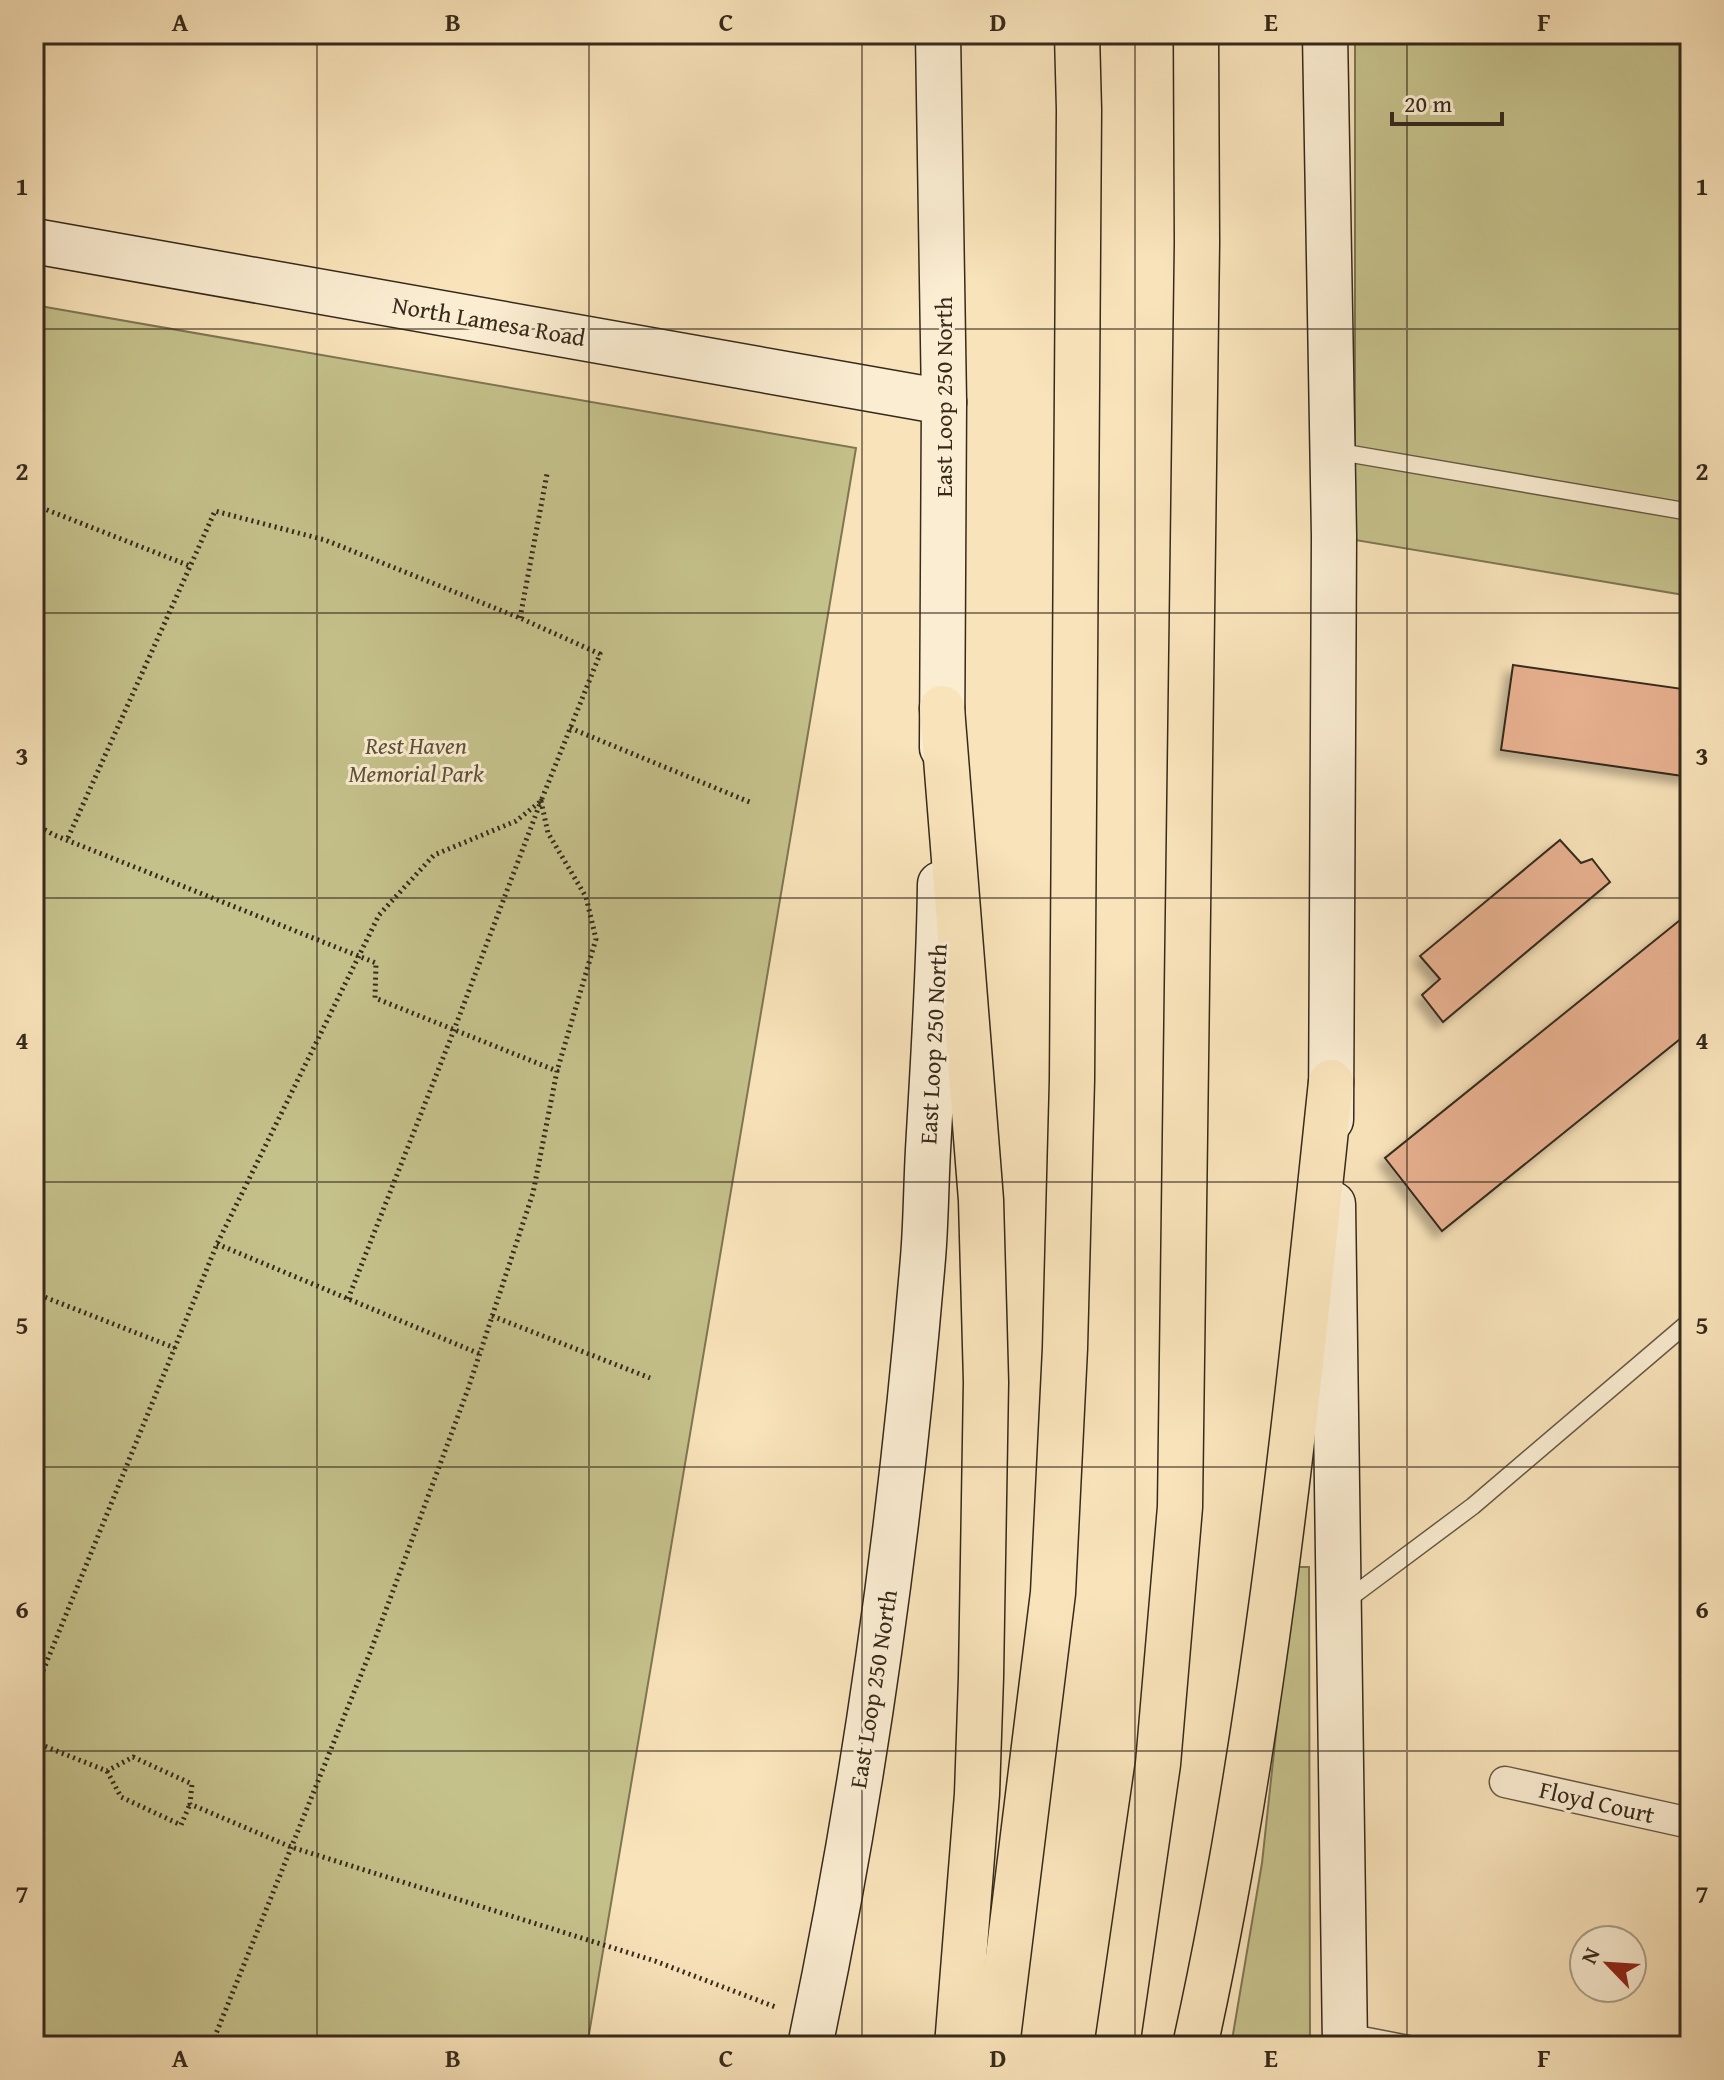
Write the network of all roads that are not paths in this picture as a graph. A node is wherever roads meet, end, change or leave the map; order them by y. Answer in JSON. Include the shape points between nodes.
{"nodes":[{"id":1,"x":938,"y":34,"type":"edge"},
{"id":2,"x":1077,"y":34,"type":"edge"},
{"id":3,"x":1196,"y":34,"type":"edge"},
{"id":4,"x":1325,"y":34,"type":"edge"},
{"id":5,"x":34,"y":241,"type":"edge"},
{"id":6,"x":944,"y":402,"type":"junction"},
{"id":7,"x":1333,"y":451,"type":"junction"},
{"id":8,"x":1690,"y":512,"type":"edge"},
{"id":9,"x":942,"y":708,"type":"junction"},
{"id":10,"x":1331,"y":1082,"type":"junction"},
{"id":11,"x":1690,"y":1321,"type":"edge"},
{"id":12,"x":1339,"y":1607,"type":"junction"},
{"id":13,"x":1505,"y":1782,"type":"dead end"},
{"id":14,"x":1690,"y":1822,"type":"edge"},
{"id":15,"x":812,"y":2034,"type":"edge"},
{"id":16,"x":1345,"y":2039,"type":"edge"},
{"id":17,"x":957,"y":2046,"type":"edge"},
{"id":18,"x":997,"y":2046,"type":"edge"},
{"id":19,"x":1117,"y":2046,"type":"edge"},
{"id":20,"x":1195,"y":2046,"type":"edge"},
{"id":21,"x":1419,"y":2046,"type":"edge"}],
"edges":[{"from":1,"to":6,"type":"main road","name":"East Loop 250 North"},
{"from":2,"to":18,"type":"highway","via":[[1072,1080],[1065,1348],[1053,1593]]},
{"from":3,"to":19,"type":"highway","via":[[1180,1507],[1158,1764]]},
{"from":4,"to":7,"type":"main road"},
{"from":5,"to":6,"type":"main road","name":"North Lamesa Road"},
{"from":6,"to":9,"type":"main road","name":"East Loop 250 North"},
{"from":7,"to":8,"type":"lane"},
{"from":7,"to":10,"type":"main road"},
{"from":9,"to":15,"type":"main road","name":"East Loop 250 North","via":[[937,995],[923,1256],[904,1466],[862,1767]]},
{"from":9,"to":17,"type":"highway","via":[[981,1200],[986,1382],[977,1794]]},
{"from":10,"to":12,"type":"main road"},
{"from":10,"to":20,"type":"highway","via":[[1303,1354],[1259,1689],[1234,1853]]},
{"from":11,"to":12,"type":"lane","via":[[1473,1506]]},
{"from":12,"to":16,"type":"main road"},
{"from":13,"to":14,"type":"street","name":"Floyd Court"},
{"from":16,"to":21,"type":"lane"}]}
